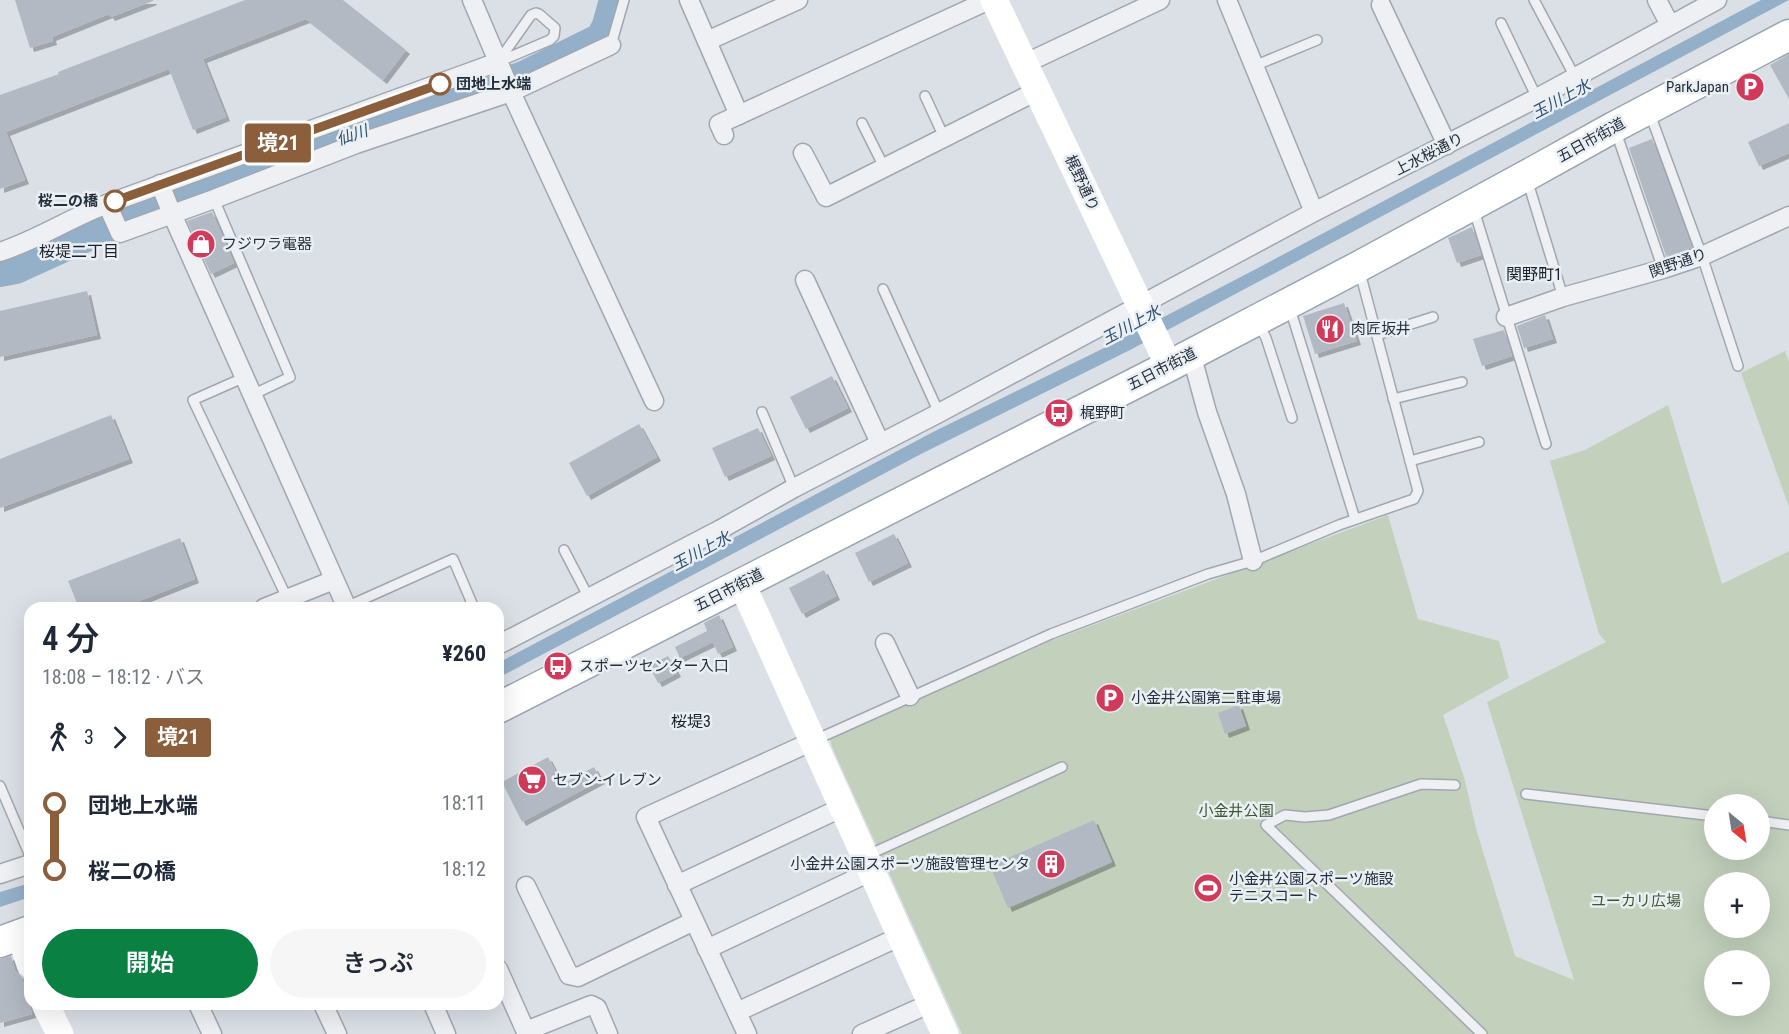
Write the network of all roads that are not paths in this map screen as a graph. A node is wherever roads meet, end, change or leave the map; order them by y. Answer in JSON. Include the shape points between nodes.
{"nodes":[{"id":1,"x":472,"y":0,"type":"edge"},
{"id":2,"x":624,"y":0,"type":"edge"},
{"id":3,"x":689,"y":0,"type":"edge"},
{"id":4,"x":798,"y":0,"type":"edge"},
{"id":5,"x":989,"y":0,"type":"edge"},
{"id":6,"x":994,"y":0,"type":"edge"},
{"id":7,"x":1160,"y":0,"type":"edge"},
{"id":8,"x":1227,"y":0,"type":"edge"},
{"id":9,"x":1534,"y":0,"type":"edge"},
{"id":10,"x":1657,"y":0,"type":"edge"},
{"id":11,"x":1717,"y":0,"type":"edge"},
{"id":12,"x":1384,"y":2,"type":"edge"},
{"id":13,"x":1501,"y":23,"type":"dead end"},
{"id":14,"x":1670,"y":25,"type":"junction"},
{"id":15,"x":1789,"y":35,"type":"edge"},
{"id":16,"x":1317,"y":40,"type":"dead end"},
{"id":17,"x":707,"y":41,"type":"junction"},
{"id":18,"x":611,"y":45,"type":"joint"},
{"id":19,"x":1024,"y":64,"type":"junction"},
{"id":20,"x":500,"y":66,"type":"junction"},
{"id":21,"x":1254,"y":66,"type":"junction"},
{"id":22,"x":1575,"y":77,"type":"junction"},
{"id":23,"x":1037,"y":91,"type":"junction"},
{"id":24,"x":512,"y":92,"type":"junction"},
{"id":25,"x":925,"y":96,"type":"dead end"},
{"id":26,"x":1537,"y":98,"type":"junction"},
{"id":27,"x":1648,"y":109,"type":"junction"},
{"id":28,"x":739,"y":115,"type":"junction"},
{"id":29,"x":862,"y":123,"type":"dead end"},
{"id":30,"x":1614,"y":127,"type":"junction"},
{"id":31,"x":724,"y":135,"type":"dead end"},
{"id":32,"x":944,"y":137,"type":"junction"},
{"id":33,"x":1447,"y":145,"type":"junction"},
{"id":34,"x":803,"y":153,"type":"dead end"},
{"id":35,"x":884,"y":167,"type":"junction"},
{"id":36,"x":1524,"y":177,"type":"junction"},
{"id":37,"x":160,"y":184,"type":"junction"},
{"id":38,"x":214,"y":199,"type":"junction"},
{"id":39,"x":107,"y":204,"type":"junction"},
{"id":40,"x":1471,"y":206,"type":"junction"},
{"id":41,"x":1314,"y":213,"type":"junction"},
{"id":42,"x":172,"y":214,"type":"junction"},
{"id":43,"x":1789,"y":216,"type":"edge"},
{"id":44,"x":0,"y":252,"type":"edge"},
{"id":45,"x":1702,"y":256,"type":"junction"},
{"id":46,"x":1356,"y":268,"type":"junction"},
{"id":47,"x":1663,"y":269,"type":"junction"},
{"id":48,"x":805,"y":280,"type":"dead end"},
{"id":49,"x":884,"y":289,"type":"dead end"},
{"id":50,"x":1563,"y":297,"type":"junction"},
{"id":51,"x":1287,"y":304,"type":"junction"},
{"id":52,"x":1141,"y":310,"type":"junction"},
{"id":53,"x":1433,"y":317,"type":"dead end"},
{"id":54,"x":1506,"y":317,"type":"junction"},
{"id":55,"x":1256,"y":320,"type":"junction"},
{"id":56,"x":1377,"y":334,"type":"junction"},
{"id":57,"x":1172,"y":355,"type":"junction"},
{"id":58,"x":1738,"y":366,"type":"dead end"},
{"id":59,"x":245,"y":377,"type":"junction"},
{"id":60,"x":1462,"y":382,"type":"dead end"},
{"id":61,"x":252,"y":395,"type":"junction"},
{"id":62,"x":1393,"y":399,"type":"junction"},
{"id":63,"x":654,"y":401,"type":"dead end"},
{"id":64,"x":762,"y":412,"type":"dead end"},
{"id":65,"x":939,"y":413,"type":"junction"},
{"id":66,"x":1292,"y":418,"type":"dead end"},
{"id":67,"x":1479,"y":442,"type":"dead end"},
{"id":68,"x":880,"y":443,"type":"junction"},
{"id":69,"x":1546,"y":444,"type":"dead end"},
{"id":70,"x":1410,"y":461,"type":"junction"},
{"id":71,"x":794,"y":488,"type":"junction"},
{"id":72,"x":1355,"y":519,"type":"junction"},
{"id":73,"x":564,"y":550,"type":"dead end"},
{"id":74,"x":1253,"y":561,"type":"junction"},
{"id":75,"x":334,"y":580,"type":"junction"},
{"id":76,"x":742,"y":584,"type":"junction"},
{"id":77,"x":287,"y":598,"type":"junction"},
{"id":78,"x":589,"y":598,"type":"junction"},
{"id":79,"x":278,"y":602,"type":"edge"},
{"id":80,"x":344,"y":602,"type":"edge"},
{"id":81,"x":357,"y":602,"type":"edge"},
{"id":82,"x":471,"y":602,"type":"edge"},
{"id":83,"x":504,"y":642,"type":"edge"},
{"id":84,"x":885,"y":643,"type":"dead end"},
{"id":85,"x":910,"y":696,"type":"junction"},
{"id":86,"x":504,"y":705,"type":"edge"},
{"id":87,"x":813,"y":741,"type":"junction"},
{"id":88,"x":1062,"y":767,"type":"dead end"},
{"id":89,"x":1455,"y":785,"type":"dead end"},
{"id":90,"x":0,"y":786,"type":"edge"},
{"id":91,"x":1526,"y":794,"type":"dead end"},
{"id":92,"x":843,"y":807,"type":"junction"},
{"id":93,"x":1704,"y":815,"type":"edge"},
{"id":94,"x":1770,"y":822,"type":"edge"},
{"id":95,"x":1789,"y":825,"type":"edge"},
{"id":96,"x":24,"y":842,"type":"edge"},
{"id":97,"x":869,"y":864,"type":"junction"},
{"id":98,"x":24,"y":866,"type":"edge"},
{"id":99,"x":0,"y":874,"type":"edge"},
{"id":100,"x":677,"y":885,"type":"junction"},
{"id":101,"x":526,"y":886,"type":"dead end"},
{"id":102,"x":694,"y":921,"type":"junction"},
{"id":103,"x":17,"y":936,"type":"edge"},
{"id":104,"x":901,"y":936,"type":"junction"},
{"id":105,"x":707,"y":949,"type":"junction"},
{"id":106,"x":24,"y":951,"type":"edge"},
{"id":107,"x":504,"y":982,"type":"edge"},
{"id":108,"x":931,"y":1003,"type":"junction"},
{"id":109,"x":48,"y":1010,"type":"edge"},
{"id":110,"x":201,"y":1010,"type":"edge"},
{"id":111,"x":326,"y":1010,"type":"edge"},
{"id":112,"x":436,"y":1010,"type":"edge"},
{"id":113,"x":737,"y":1012,"type":"junction"},
{"id":114,"x":526,"y":1032,"type":"edge"},
{"id":115,"x":60,"y":1034,"type":"edge"},
{"id":116,"x":212,"y":1034,"type":"edge"},
{"id":117,"x":337,"y":1034,"type":"edge"},
{"id":118,"x":447,"y":1034,"type":"edge"},
{"id":119,"x":608,"y":1034,"type":"edge"},
{"id":120,"x":747,"y":1034,"type":"edge"},
{"id":121,"x":864,"y":1034,"type":"edge"},
{"id":122,"x":945,"y":1034,"type":"edge"},
{"id":123,"x":1482,"y":1034,"type":"edge"}],
"edges":[{"from":1,"to":20,"type":"street"},
{"from":2,"to":18,"type":"lane"},
{"from":3,"to":17,"type":"street"},
{"from":4,"to":17,"type":"street"},
{"from":5,"to":28,"type":"street"},
{"from":6,"to":19,"type":"street","name":"梶野通り"},
{"from":7,"to":19,"type":"street"},
{"from":8,"to":21,"type":"street"},
{"from":9,"to":22,"type":"lane"},
{"from":10,"to":14,"type":"street"},
{"from":11,"to":14,"type":"street","name":"上水桜通り"},
{"from":12,"to":33,"type":"street"},
{"from":13,"to":26,"type":"lane"},
{"from":14,"to":22,"type":"street","name":"上水桜通り"},
{"from":15,"to":27,"type":"main road","name":"五日市街道"},
{"from":16,"to":21,"type":"lane"},
{"from":17,"to":28,"type":"street"},
{"from":18,"to":24,"type":"street"},
{"from":19,"to":23,"type":"street","name":"梶野通り"},
{"from":20,"to":20,"type":"lane","via":[[531,15],[539,14],[555,28],[550,40]]},
{"from":20,"to":24,"type":"street"},
{"from":20,"to":37,"type":"street"},
{"from":21,"to":41,"type":"street"},
{"from":22,"to":26,"type":"street","name":"上水桜通り"},
{"from":23,"to":32,"type":"street"},
{"from":23,"to":52,"type":"street","name":"梶野通り"},
{"from":24,"to":38,"type":"street","via":[[356,144]]},
{"from":24,"to":63,"type":"street"},
{"from":25,"to":32,"type":"lane"},
{"from":26,"to":33,"type":"street","name":"上水桜通り"},
{"from":27,"to":30,"type":"main road","name":"五日市街道"},
{"from":27,"to":45,"type":"lane"},
{"from":28,"to":31,"type":"street","via":[[719,124]]},
{"from":29,"to":35,"type":"lane"},
{"from":30,"to":36,"type":"main road","name":"五日市街道"},
{"from":30,"to":47,"type":"lane"},
{"from":32,"to":35,"type":"street"},
{"from":33,"to":41,"type":"street","name":"上水桜通り"},
{"from":34,"to":35,"type":"street","via":[[826,197]]},
{"from":36,"to":40,"type":"main road","name":"五日市街道"},
{"from":36,"to":50,"type":"lane"},
{"from":37,"to":39,"type":"street"},
{"from":37,"to":42,"type":"street"},
{"from":38,"to":42,"type":"street"},
{"from":38,"to":61,"type":"lane","via":[[290,377]]},
{"from":39,"to":42,"type":"street","via":[[120,232]]},
{"from":39,"to":44,"type":"street"},
{"from":40,"to":46,"type":"main road","name":"五日市街道"},
{"from":40,"to":54,"type":"lane"},
{"from":41,"to":52,"type":"street","name":"上水桜通り"},
{"from":42,"to":59,"type":"street"},
{"from":43,"to":45,"type":"street","name":"関野通り"},
{"from":45,"to":47,"type":"street","name":"関野通り"},
{"from":45,"to":58,"type":"lane"},
{"from":46,"to":51,"type":"main road","name":"五日市街道"},
{"from":46,"to":56,"type":"lane"},
{"from":47,"to":50,"type":"street","name":"関野通り"},
{"from":48,"to":68,"type":"street"},
{"from":49,"to":65,"type":"lane"},
{"from":50,"to":54,"type":"street","name":"関野通り"},
{"from":51,"to":55,"type":"main road","name":"五日市街道"},
{"from":51,"to":72,"type":"lane"},
{"from":52,"to":57,"type":"street","name":"梶野通り"},
{"from":52,"to":65,"type":"street","name":"上水桜通り"},
{"from":53,"to":56,"type":"lane"},
{"from":54,"to":69,"type":"lane"},
{"from":55,"to":57,"type":"main road","name":"五日市街道"},
{"from":55,"to":66,"type":"lane","via":[[1266,338]]},
{"from":56,"to":62,"type":"lane"},
{"from":57,"to":74,"type":"street","via":[[1195,368],[1236,494]]},
{"from":57,"to":76,"type":"main road","name":"五日市街道"},
{"from":59,"to":61,"type":"street"},
{"from":59,"to":77,"type":"lane","via":[[193,400]]},
{"from":60,"to":62,"type":"lane"},
{"from":61,"to":75,"type":"street"},
{"from":62,"to":70,"type":"lane"},
{"from":64,"to":71,"type":"lane"},
{"from":65,"to":68,"type":"street","name":"上水桜通り"},
{"from":67,"to":70,"type":"lane"},
{"from":68,"to":71,"type":"street","name":"上水桜通り"},
{"from":70,"to":72,"type":"lane","via":[[1418,491],[1414,499]]},
{"from":71,"to":78,"type":"street","name":"上水桜通り"},
{"from":72,"to":74,"type":"lane"},
{"from":73,"to":78,"type":"lane"},
{"from":74,"to":85,"type":"lane","via":[[1208,574],[1051,634]]},
{"from":75,"to":77,"type":"street"},
{"from":75,"to":80,"type":"street"},
{"from":76,"to":86,"type":"main road","name":"五日市街道"},
{"from":76,"to":87,"type":"street"},
{"from":77,"to":79,"type":"street"},
{"from":78,"to":83,"type":"street","name":"上水桜通り"},
{"from":81,"to":82,"type":"lane","via":[[453,559]]},
{"from":84,"to":85,"type":"street"},
{"from":85,"to":87,"type":"lane"},
{"from":87,"to":92,"type":"street"},
{"from":87,"to":100,"type":"street","via":[[646,817]]},
{"from":88,"to":97,"type":"lane"},
{"from":89,"to":123,"type":"lane","via":[[1420,784],[1329,815],[1285,816],[1266,825]]},
{"from":90,"to":96,"type":"lane"},
{"from":91,"to":93,"type":"lane"},
{"from":92,"to":97,"type":"street"},
{"from":92,"to":100,"type":"street"},
{"from":94,"to":95,"type":"lane"},
{"from":97,"to":104,"type":"street"},
{"from":97,"to":105,"type":"street"},
{"from":98,"to":99,"type":"street"},
{"from":100,"to":102,"type":"street"},
{"from":101,"to":102,"type":"street","via":[[569,975],[578,977]]},
{"from":102,"to":105,"type":"street"},
{"from":103,"to":106,"type":"street"},
{"from":104,"to":108,"type":"street"},
{"from":104,"to":113,"type":"street"},
{"from":105,"to":113,"type":"street"},
{"from":107,"to":114,"type":"street"},
{"from":108,"to":121,"type":"street"},
{"from":108,"to":122,"type":"street"},
{"from":109,"to":115,"type":"street"},
{"from":110,"to":116,"type":"street"},
{"from":111,"to":117,"type":"street"},
{"from":112,"to":118,"type":"street"},
{"from":113,"to":120,"type":"street"},
{"from":114,"to":119,"type":"street","via":[[591,1005],[597,1008]]}]}
